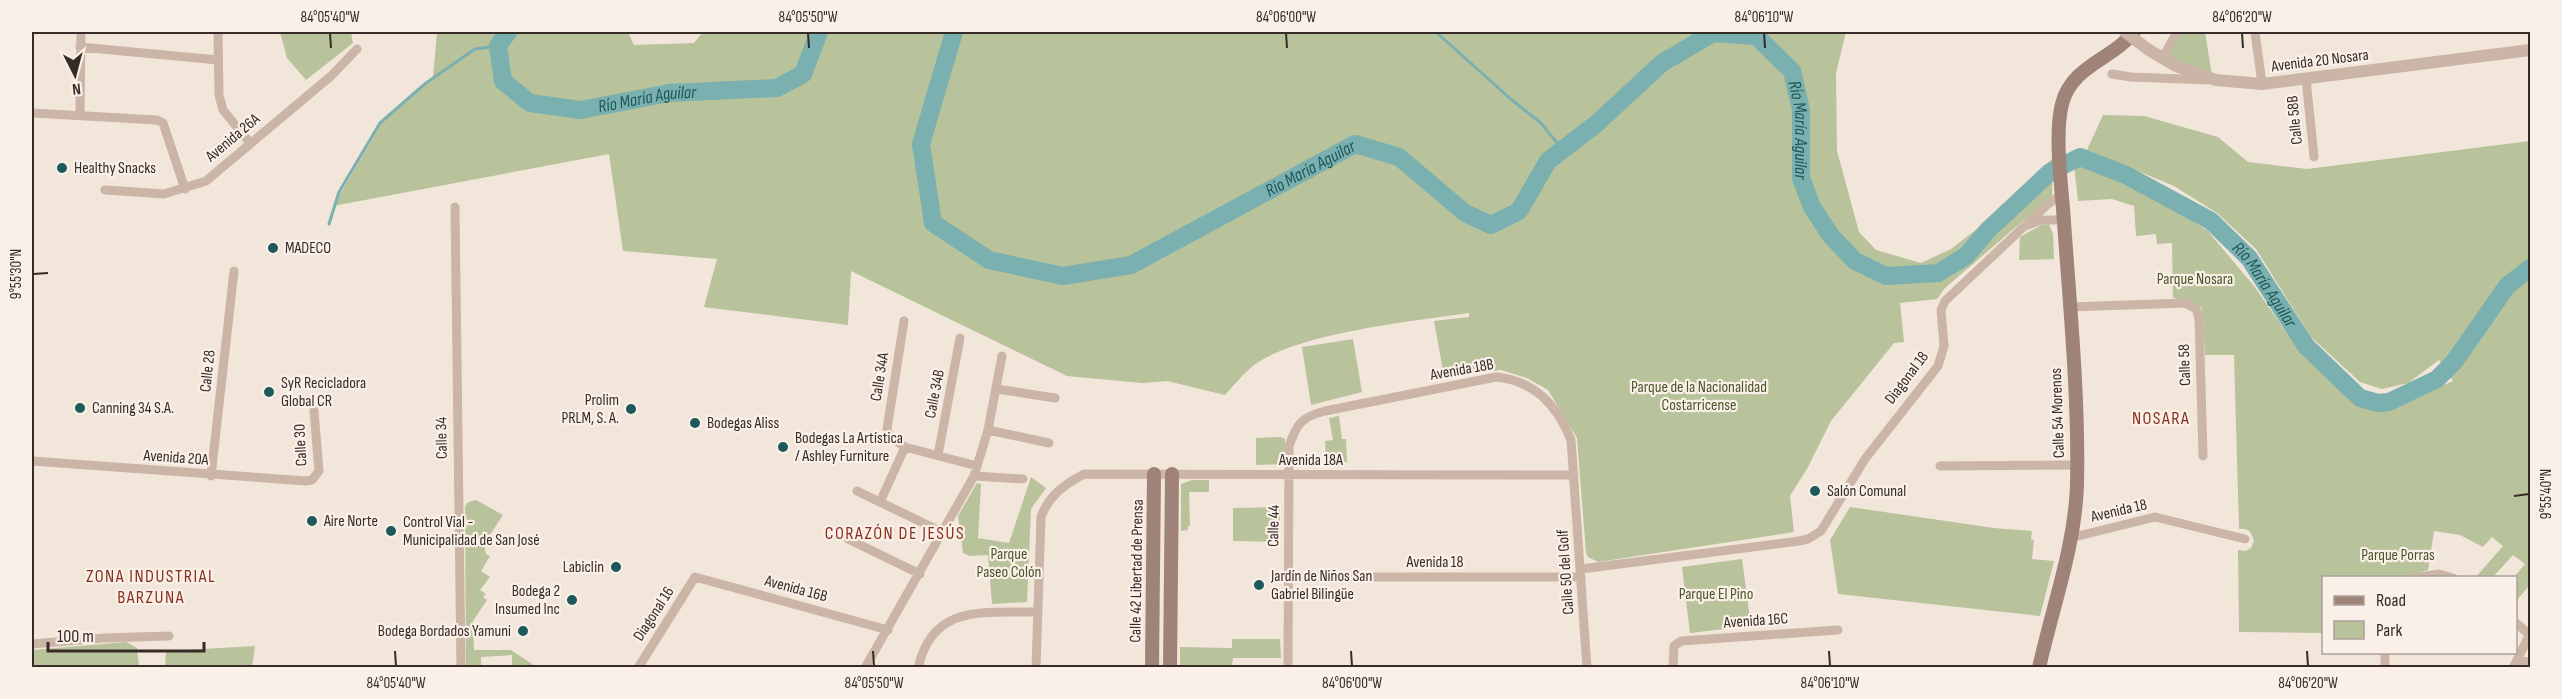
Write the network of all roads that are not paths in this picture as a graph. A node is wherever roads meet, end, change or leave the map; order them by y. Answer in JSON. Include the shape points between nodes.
{"nodes":[{"id":1,"x":81,"y":32,"type":"edge"},
{"id":2,"x":218,"y":32,"type":"edge"},
{"id":3,"x":2125,"y":32,"type":"edge"},
{"id":4,"x":2134,"y":32,"type":"edge"},
{"id":5,"x":2177,"y":32,"type":"edge"},
{"id":6,"x":2255,"y":32,"type":"edge"},
{"id":7,"x":80,"y":47,"type":"junction"},
{"id":8,"x":357,"y":49,"type":"dead end"},
{"id":9,"x":2530,"y":50,"type":"edge"},
{"id":10,"x":2162,"y":59,"type":"junction"},
{"id":11,"x":218,"y":60,"type":"junction"},
{"id":12,"x":2112,"y":74,"type":"dead end"},
{"id":13,"x":2306,"y":79,"type":"junction"},
{"id":14,"x":2216,"y":80,"type":"junction"},
{"id":15,"x":2262,"y":84,"type":"junction"},
{"id":16,"x":32,"y":113,"type":"edge"},
{"id":17,"x":80,"y":115,"type":"junction"},
{"id":18,"x":250,"y":143,"type":"junction"},
{"id":19,"x":2314,"y":157,"type":"dead end"},
{"id":20,"x":2062,"y":187,"type":"junction"},
{"id":21,"x":185,"y":189,"type":"junction"},
{"id":22,"x":105,"y":190,"type":"dead end"},
{"id":23,"x":455,"y":207,"type":"dead end"},
{"id":24,"x":2064,"y":220,"type":"junction"},
{"id":25,"x":2020,"y":229,"type":"junction"},
{"id":26,"x":234,"y":271,"type":"dead end"},
{"id":27,"x":2070,"y":307,"type":"junction"},
{"id":28,"x":904,"y":321,"type":"dead end"},
{"id":29,"x":960,"y":338,"type":"dead end"},
{"id":30,"x":1002,"y":356,"type":"dead end"},
{"id":31,"x":997,"y":388,"type":"junction"},
{"id":32,"x":1055,"y":398,"type":"dead end"},
{"id":33,"x":314,"y":411,"type":"dead end"},
{"id":34,"x":1299,"y":424,"type":"joint"},
{"id":35,"x":988,"y":430,"type":"junction"},
{"id":36,"x":1049,"y":443,"type":"dead end"},
{"id":37,"x":905,"y":447,"type":"junction"},
{"id":38,"x":939,"y":455,"type":"junction"},
{"id":39,"x":2204,"y":456,"type":"dead end"},
{"id":40,"x":32,"y":461,"type":"edge"},
{"id":41,"x":2076,"y":465,"type":"junction"},
{"id":42,"x":1940,"y":466,"type":"dead end"},
{"id":43,"x":976,"y":471,"type":"junction"},
{"id":44,"x":1154,"y":474,"type":"junction"},
{"id":45,"x":1172,"y":474,"type":"junction"},
{"id":46,"x":1289,"y":475,"type":"junction"},
{"id":47,"x":1574,"y":475,"type":"junction"},
{"id":48,"x":211,"y":476,"type":"junction"},
{"id":49,"x":316,"y":476,"type":"joint"},
{"id":50,"x":1023,"y":479,"type":"dead end"},
{"id":51,"x":857,"y":491,"type":"dead end"},
{"id":52,"x":880,"y":502,"type":"junction"},
{"id":53,"x":942,"y":532,"type":"junction"},
{"id":54,"x":1815,"y":536,"type":"joint"},
{"id":55,"x":2070,"y":538,"type":"junction"},
{"id":56,"x":2245,"y":539,"type":"dead end"},
{"id":57,"x":848,"y":540,"type":"dead end"},
{"id":58,"x":1581,"y":573,"type":"junction"},
{"id":59,"x":920,"y":574,"type":"junction"},
{"id":60,"x":2422,"y":576,"type":"edge"},
{"id":61,"x":2446,"y":576,"type":"edge"},
{"id":62,"x":695,"y":577,"type":"joint"},
{"id":63,"x":1288,"y":577,"type":"junction"},
{"id":64,"x":1037,"y":612,"type":"junction"},
{"id":65,"x":2517,"y":624,"type":"edge"},
{"id":66,"x":888,"y":630,"type":"junction"},
{"id":67,"x":1838,"y":630,"type":"dead end"},
{"id":68,"x":2530,"y":634,"type":"edge"},
{"id":69,"x":169,"y":636,"type":"dead end"},
{"id":70,"x":32,"y":644,"type":"edge"},
{"id":71,"x":2515,"y":663,"type":"edge"},
{"id":72,"x":2530,"y":663,"type":"edge"},
{"id":73,"x":461,"y":668,"type":"edge"},
{"id":74,"x":638,"y":668,"type":"edge"},
{"id":75,"x":865,"y":668,"type":"edge"},
{"id":76,"x":918,"y":668,"type":"edge"},
{"id":77,"x":1036,"y":668,"type":"edge"},
{"id":78,"x":1152,"y":668,"type":"edge"},
{"id":79,"x":1170,"y":668,"type":"edge"},
{"id":80,"x":1288,"y":668,"type":"edge"},
{"id":81,"x":1587,"y":668,"type":"edge"},
{"id":82,"x":1673,"y":668,"type":"edge"},
{"id":83,"x":2039,"y":668,"type":"edge"}],
"edges":[{"from":1,"to":7,"type":"street"},
{"from":2,"to":11,"type":"street"},
{"from":3,"to":10,"type":"street","bridge":true},
{"from":4,"to":20,"type":"main road","name":"Calle 54 Morenos","via":[[2077,76],[2068,90],[2062,105]]},
{"from":5,"to":10,"type":"street"},
{"from":6,"to":15,"type":"street"},
{"from":7,"to":11,"type":"street"},
{"from":7,"to":17,"type":"street"},
{"from":8,"to":18,"type":"street","name":"Avenida 26A","via":[[331,76]]},
{"from":9,"to":13,"type":"street","name":"Avenida 20 Nosara"},
{"from":10,"to":14,"type":"street"},
{"from":11,"to":18,"type":"street","via":[[223,110]]},
{"from":12,"to":14,"type":"street","name":"Avenida 20 Nosara"},
{"from":13,"to":15,"type":"street","name":"Avenida 20 Nosara"},
{"from":13,"to":19,"type":"street","name":"Calle 58B"},
{"from":14,"to":15,"type":"street","name":"Avenida 20 Nosara"},
{"from":16,"to":17,"type":"street"},
{"from":17,"to":21,"type":"street","via":[[163,123]]},
{"from":18,"to":21,"type":"street","name":"Avenida 26A","via":[[206,181]]},
{"from":20,"to":24,"type":"main road","name":"Calle 54 Morenos"},
{"from":20,"to":25,"type":"street","name":"Diagonal 18"},
{"from":21,"to":22,"type":"street","name":"Avenida 26A","via":[[164,194]]},
{"from":23,"to":73,"type":"street","name":"Calle 34"},
{"from":24,"to":25,"type":"street","via":[[2042,220]]},
{"from":24,"to":27,"type":"main road","name":"Calle 54 Morenos"},
{"from":25,"to":54,"type":"street","name":"Diagonal 18","via":[[1945,301],[1941,310],[1944,346],[1938,366],[1885,431]]},
{"from":26,"to":48,"type":"street","name":"Calle 28"},
{"from":27,"to":39,"type":"street","name":"Calle 58","via":[[2185,303],[2196,309]]},
{"from":27,"to":41,"type":"main road","name":"Calle 54 Morenos"},
{"from":28,"to":37,"type":"street","name":"Calle 34A","via":[[886,429],[889,436]]},
{"from":29,"to":38,"type":"street","name":"Calle 34B"},
{"from":30,"to":31,"type":"street"},
{"from":31,"to":32,"type":"street"},
{"from":31,"to":35,"type":"street"},
{"from":33,"to":49,"type":"street","name":"Calle 30","via":[[319,466]]},
{"from":34,"to":46,"type":"street","name":"Calle 44","via":[[1289,446]]},
{"from":34,"to":47,"type":"street","name":"Avenida 18B","via":[[1308,416],[1325,411],[1496,377],[1509,378],[1541,394],[1554,406],[1571,440]]},
{"from":35,"to":36,"type":"street"},
{"from":35,"to":43,"type":"street"},
{"from":37,"to":38,"type":"street"},
{"from":37,"to":52,"type":"street"},
{"from":38,"to":43,"type":"street"},
{"from":40,"to":48,"type":"street","name":"Avenida 20A"},
{"from":41,"to":42,"type":"street"},
{"from":41,"to":55,"type":"main road","name":"Calle 54 Morenos"},
{"from":43,"to":50,"type":"street"},
{"from":43,"to":53,"type":"street"},
{"from":44,"to":45,"type":"street","name":"Avenida 18A"},
{"from":44,"to":64,"type":"street","name":"Avenida 18A","via":[[1084,474],[1054,494],[1041,517]]},
{"from":44,"to":78,"type":"main road","name":"Calle 42 Libertad de Prensa"},
{"from":45,"to":46,"type":"street","name":"Avenida 18A"},
{"from":45,"to":79,"type":"main road","name":"Calle 42 Libertad de Prensa"},
{"from":46,"to":47,"type":"street","name":"Avenida 18A"},
{"from":46,"to":63,"type":"street","name":"Calle 44"},
{"from":47,"to":58,"type":"street","name":"Calle 50 del Golf"},
{"from":48,"to":49,"type":"street","name":"Avenida 20A","via":[[306,481]]},
{"from":51,"to":52,"type":"street"},
{"from":52,"to":53,"type":"street"},
{"from":53,"to":59,"type":"street"},
{"from":54,"to":58,"type":"street","name":"Avenida 18","via":[[1799,542]]},
{"from":55,"to":56,"type":"street","name":"Avenida 18","via":[[2155,517]]},
{"from":55,"to":83,"type":"main road","name":"Calle 54 Morenos"},
{"from":57,"to":59,"type":"street"},
{"from":58,"to":63,"type":"street","name":"Avenida 18"},
{"from":58,"to":81,"type":"street","name":"Calle 50 del Golf"},
{"from":59,"to":66,"type":"street"},
{"from":60,"to":61,"type":"street"},
{"from":62,"to":66,"type":"street","name":"Avenida 16B"},
{"from":62,"to":74,"type":"street","name":"Diagonal 16"},
{"from":63,"to":80,"type":"street","name":"Calle 44"},
{"from":64,"to":76,"type":"street","via":[[970,613],[952,618],[925,644]]},
{"from":64,"to":77,"type":"street"},
{"from":65,"to":68,"type":"street"},
{"from":66,"to":75,"type":"street"},
{"from":67,"to":82,"type":"street","name":"Avenida 16C","via":[[1677,643],[1672,650]]},
{"from":68,"to":71,"type":"street"},
{"from":69,"to":70,"type":"street"},
{"from":71,"to":72,"type":"street"}]}
